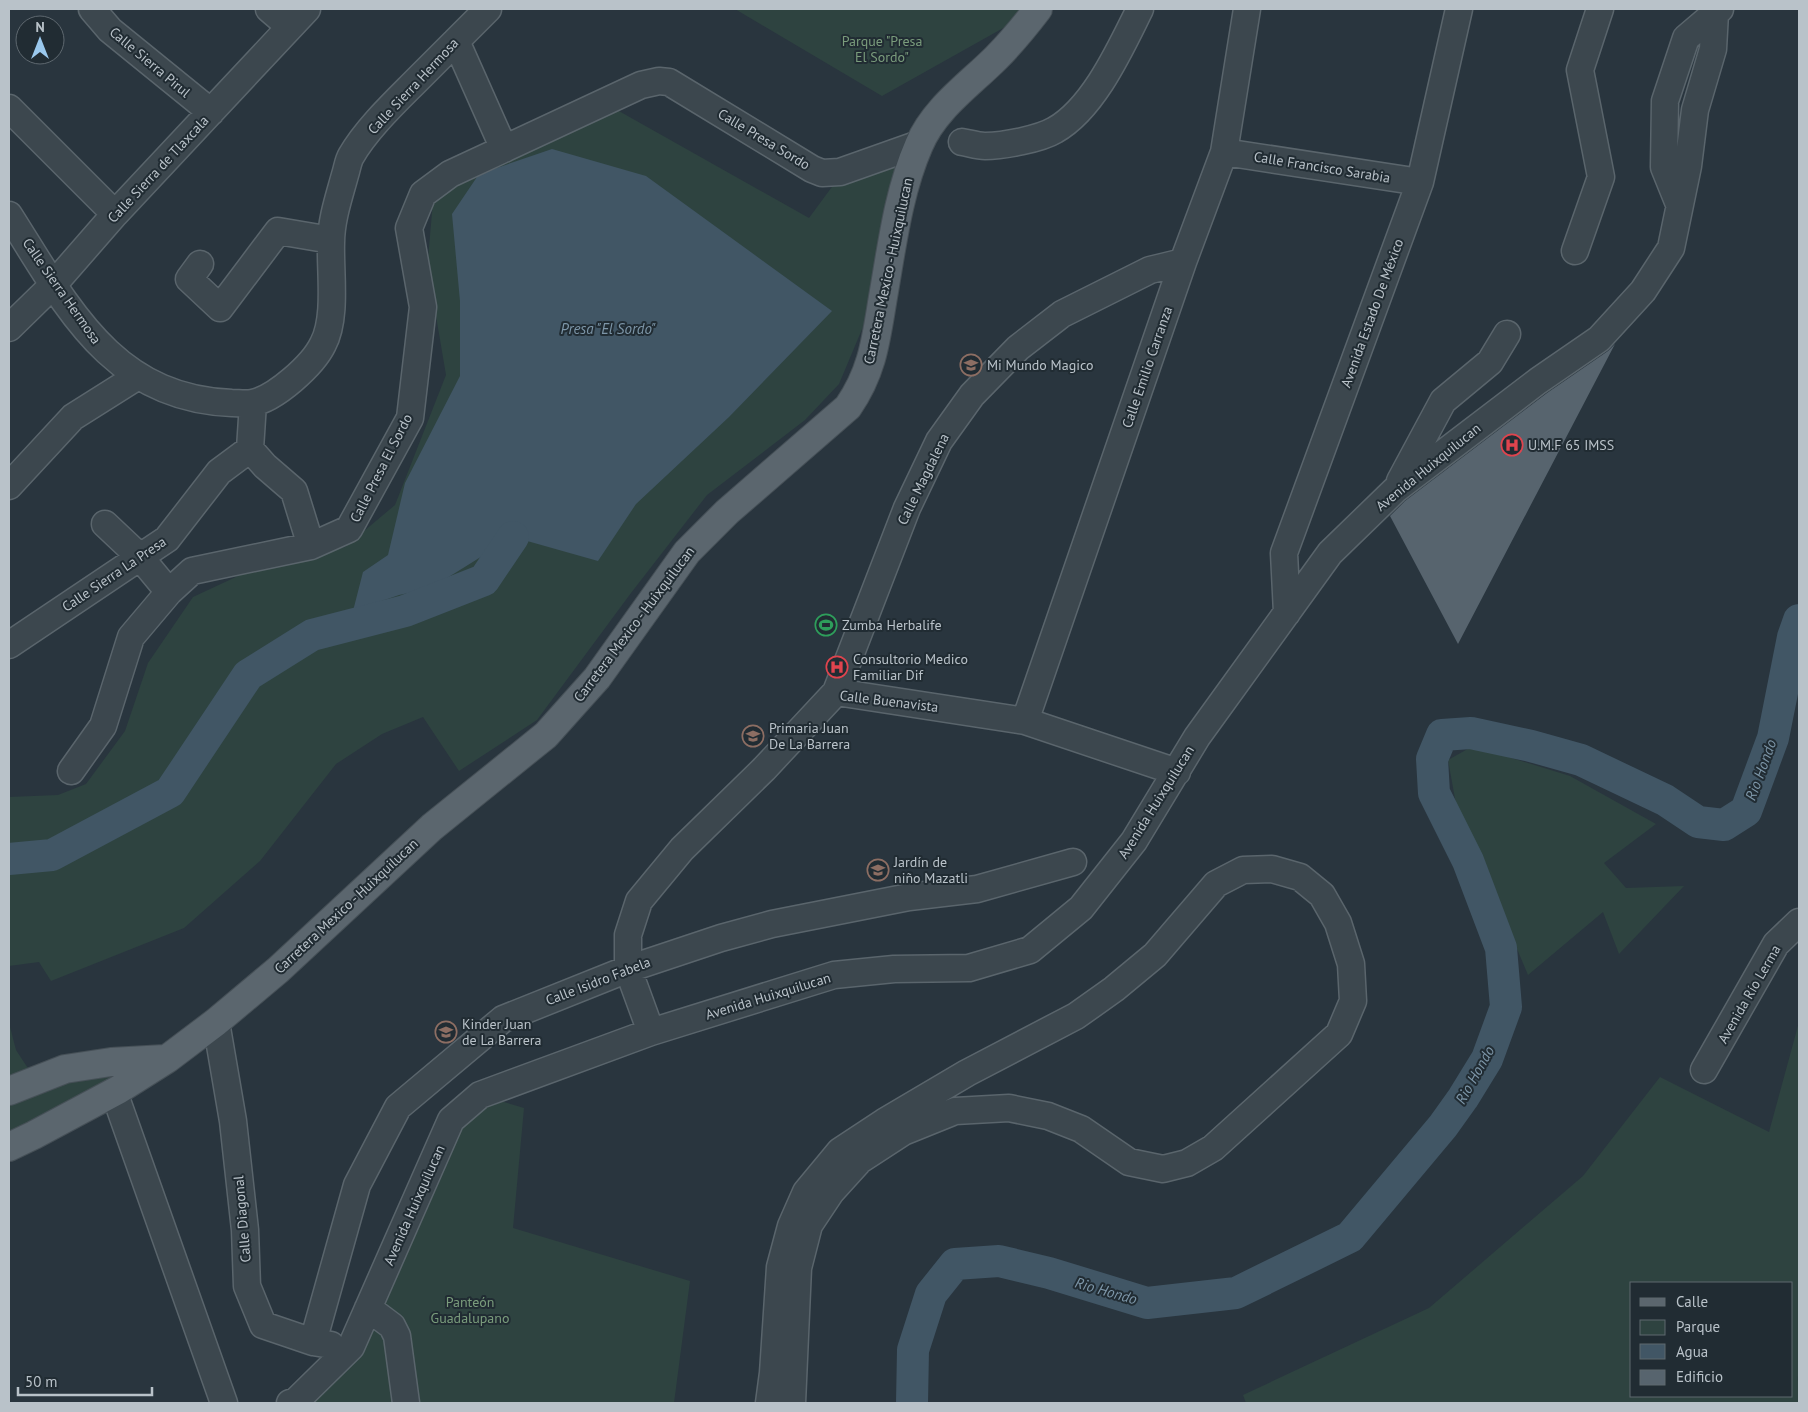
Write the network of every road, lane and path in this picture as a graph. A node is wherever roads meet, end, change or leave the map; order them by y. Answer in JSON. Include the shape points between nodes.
{"nodes":[{"id":1,"x":92,"y":9,"type":"edge"},
{"id":2,"x":269,"y":9,"type":"edge"},
{"id":3,"x":488,"y":9,"type":"edge"},
{"id":4,"x":1038,"y":9,"type":"edge"},
{"id":5,"x":1140,"y":9,"type":"edge"},
{"id":6,"x":1248,"y":9,"type":"edge"},
{"id":7,"x":1458,"y":9,"type":"edge"},
{"id":8,"x":1600,"y":9,"type":"edge"},
{"id":9,"x":1718,"y":11,"type":"edge"},
{"id":10,"x":298,"y":18,"type":"edge"},
{"id":11,"x":456,"y":41,"type":"junction"},
{"id":12,"x":641,"y":85,"type":"joint"},
{"id":13,"x":9,"y":108,"type":"edge"},
{"id":14,"x":211,"y":112,"type":"junction"},
{"id":15,"x":962,"y":142,"type":"dead end"},
{"id":16,"x":919,"y":144,"type":"junction"},
{"id":17,"x":504,"y":149,"type":"junction"},
{"id":18,"x":1224,"y":152,"type":"junction"},
{"id":19,"x":1420,"y":182,"type":"junction"},
{"id":20,"x":115,"y":214,"type":"junction"},
{"id":21,"x":9,"y":215,"type":"edge"},
{"id":22,"x":331,"y":240,"type":"junction"},
{"id":23,"x":1575,"y":250,"type":"dead end"},
{"id":24,"x":1183,"y":262,"type":"junction"},
{"id":25,"x":200,"y":264,"type":"dead end"},
{"id":26,"x":54,"y":284,"type":"junction"},
{"id":27,"x":9,"y":328,"type":"edge"},
{"id":28,"x":1507,"y":334,"type":"dead end"},
{"id":29,"x":138,"y":376,"type":"junction"},
{"id":30,"x":252,"y":403,"type":"junction"},
{"id":31,"x":250,"y":449,"type":"junction"},
{"id":32,"x":9,"y":486,"type":"edge"},
{"id":33,"x":1394,"y":490,"type":"junction"},
{"id":34,"x":105,"y":524,"type":"dead end"},
{"id":35,"x":311,"y":546,"type":"junction"},
{"id":36,"x":140,"y":557,"type":"junction"},
{"id":37,"x":168,"y":592,"type":"junction"},
{"id":38,"x":1287,"y":613,"type":"junction"},
{"id":39,"x":9,"y":644,"type":"edge"},
{"id":40,"x":836,"y":692,"type":"junction"},
{"id":41,"x":1025,"y":721,"type":"junction"},
{"id":42,"x":71,"y":771,"type":"dead end"},
{"id":43,"x":1177,"y":772,"type":"junction"},
{"id":44,"x":1074,"y":862,"type":"dead end"},
{"id":45,"x":1799,"y":922,"type":"edge"},
{"id":46,"x":628,"y":969,"type":"junction"},
{"id":47,"x":216,"y":1022,"type":"junction"},
{"id":48,"x":651,"y":1032,"type":"junction"},
{"id":49,"x":167,"y":1059,"type":"junction"},
{"id":50,"x":1704,"y":1070,"type":"dead end"},
{"id":51,"x":9,"y":1091,"type":"edge"},
{"id":52,"x":114,"y":1092,"type":"junction"},
{"id":53,"x":9,"y":1147,"type":"edge"},
{"id":54,"x":368,"y":1308,"type":"junction"},
{"id":55,"x":313,"y":1342,"type":"junction"},
{"id":56,"x":351,"y":1347,"type":"junction"},
{"id":57,"x":224,"y":1403,"type":"edge"},
{"id":58,"x":290,"y":1403,"type":"edge"},
{"id":59,"x":406,"y":1403,"type":"edge"},
{"id":60,"x":769,"y":1403,"type":"edge"},
{"id":61,"x":792,"y":1403,"type":"edge"}],
"edges":[{"from":1,"to":14,"type":"street","name":"Calle Sierra Pirul","via":[[110,30]]},
{"from":2,"to":10,"type":"street"},
{"from":3,"to":11,"type":"street","name":"Calle Sierra Hermosa"},
{"from":4,"to":16,"type":"main road","name":"Carretera Mexico - Huixquilucan","via":[[997,57],[951,100]]},
{"from":5,"to":15,"type":"street","via":[[1103,78],[1078,112],[1055,131],[1022,142],[985,146]]},
{"from":6,"to":18,"type":"street","name":"Calle Emilio Carranza"},
{"from":7,"to":19,"type":"street","name":"Avenida Estado De México"},
{"from":8,"to":23,"type":"street","via":[[1580,70],[1601,177]]},
{"from":9,"to":33,"type":"street","name":"Avenida Huixquilucan","via":[[1713,48],[1695,110],[1688,166],[1671,248],[1643,291],[1599,339]]},
{"from":10,"to":14,"type":"street","name":"Calle Sierra de Tlaxcala"},
{"from":11,"to":17,"type":"street"},
{"from":11,"to":22,"type":"street","name":"Calle Sierra Hermosa","via":[[381,116],[351,156],[337,201]]},
{"from":12,"to":16,"type":"street","name":"Calle Presa Sordo","via":[[659,80],[669,82],[822,173],[840,172]]},
{"from":12,"to":17,"type":"street","name":"Calle Presa El Sordo"},
{"from":13,"to":20,"type":"street"},
{"from":14,"to":20,"type":"street","name":"Calle Sierra de Tlaxcala"},
{"from":16,"to":47,"type":"main road","name":"Carretera Mexico - Huixquilucan","via":[[897,214],[874,349],[859,391],[848,407],[727,512],[687,552],[597,678],[546,735],[432,826],[278,970]]},
{"from":17,"to":35,"type":"street","name":"Calle Presa El Sordo","via":[[450,174],[422,194],[409,228],[423,307],[410,418],[350,530]]},
{"from":18,"to":19,"type":"street","name":"Calle Francisco Sarabia"},
{"from":18,"to":24,"type":"street","name":"Calle Emilio Carranza"},
{"from":19,"to":38,"type":"street","name":"Avenida Estado De México","via":[[1284,553]]},
{"from":20,"to":26,"type":"street","name":"Calle Sierra de Tlaxcala"},
{"from":21,"to":26,"type":"street","name":"Calle Sierra Hermosa"},
{"from":22,"to":25,"type":"street","via":[[278,231],[220,308],[189,279]]},
{"from":22,"to":30,"type":"street","name":"Calle Sierra Hermosa","via":[[331,314],[324,344],[294,379],[273,394]]},
{"from":24,"to":40,"type":"street","name":"Calle Magdalena","via":[[1150,270],[1062,314],[1018,348],[972,395],[939,441],[907,508]]},
{"from":24,"to":41,"type":"street","name":"Calle Emilio Carranza"},
{"from":26,"to":27,"type":"street","name":"Calle Sierra de Tlaxcala"},
{"from":26,"to":29,"type":"street","name":"Calle Sierra Hermosa","via":[[89,335]]},
{"from":28,"to":33,"type":"street","via":[[1490,362],[1443,401]]},
{"from":29,"to":30,"type":"street","name":"Calle Sierra Hermosa","via":[[184,397],[211,402]]},
{"from":29,"to":32,"type":"street","via":[[73,417]]},
{"from":30,"to":31,"type":"street"},
{"from":31,"to":35,"type":"street","via":[[294,491]]},
{"from":31,"to":36,"type":"street","name":"Calle Sierra La Presa","via":[[219,472],[167,539]]},
{"from":33,"to":38,"type":"street","name":"Avenida Huixquilucan","via":[[1330,553]]},
{"from":34,"to":36,"type":"street"},
{"from":35,"to":37,"type":"street","name":"Calle Presa El Sordo","via":[[192,571]]},
{"from":36,"to":37,"type":"street"},
{"from":36,"to":39,"type":"street","name":"Calle Sierra La Presa"},
{"from":37,"to":42,"type":"street","name":"Calle Presa El Sordo","via":[[132,637],[103,726]]},
{"from":38,"to":43,"type":"street","name":"Avenida Huixquilucan","via":[[1197,737]]},
{"from":40,"to":41,"type":"street","name":"Calle Buenavista"},
{"from":40,"to":46,"type":"street","name":"Calle Buenavista","via":[[764,769],[682,849],[639,900],[628,935]]},
{"from":41,"to":43,"type":"street","name":"Calle Buenavista"},
{"from":43,"to":48,"type":"street","name":"Avenida Huixquilucan","via":[[1134,841],[1081,908],[1030,950],[969,968],[894,969],[834,975]]},
{"from":44,"to":46,"type":"street","name":"Calle Isidro Fabela","via":[[976,889],[908,897],[772,924]]},
{"from":45,"to":50,"type":"street","name":"Avenida Río Lerma","via":[[1776,944]]},
{"from":46,"to":48,"type":"street","name":"Calle Buenavista"},
{"from":46,"to":55,"type":"street","name":"Calle Isidro Fabela","via":[[503,1019],[398,1107],[357,1185]]},
{"from":47,"to":49,"type":"main road","name":"Carretera Mexico - Huixquilucan"},
{"from":47,"to":55,"type":"street","name":"Calle Diagonal","via":[[233,1121],[245,1230],[247,1286],[263,1325]]},
{"from":48,"to":54,"type":"street","name":"Avenida Huixquilucan","via":[[480,1094],[452,1120]]},
{"from":49,"to":51,"type":"main road","via":[[65,1069]]},
{"from":49,"to":52,"type":"main road","name":"Carretera Mexico - Huixquilucan"},
{"from":52,"to":53,"type":"main road","name":"Carretera Mexico - Huixquilucan"},
{"from":52,"to":57,"type":"street"},
{"from":54,"to":56,"type":"street","name":"Avenida Huixquilucan"},
{"from":54,"to":59,"type":"street","via":[[392,1326],[397,1336]]},
{"from":55,"to":56,"type":"street","name":"Calle Diagonal"},
{"from":56,"to":58,"type":"street","name":"Avenida Huixquilucan","via":[[296,1401]]},
{"from":60,"to":61,"type":"street","via":[[780,1267],[791,1226],[806,1192],[840,1151],[967,1073],[1076,1016],[1155,955],[1216,884],[1243,870],[1272,870],[1300,877],[1322,895],[1338,923],[1351,964],[1353,1001],[1340,1034],[1212,1148],[1196,1158],[1163,1168],[1129,1162],[1081,1129],[1048,1116],[1009,1108],[955,1111],[903,1132],[860,1160],[831,1192],[809,1225],[798,1268]]}]}
